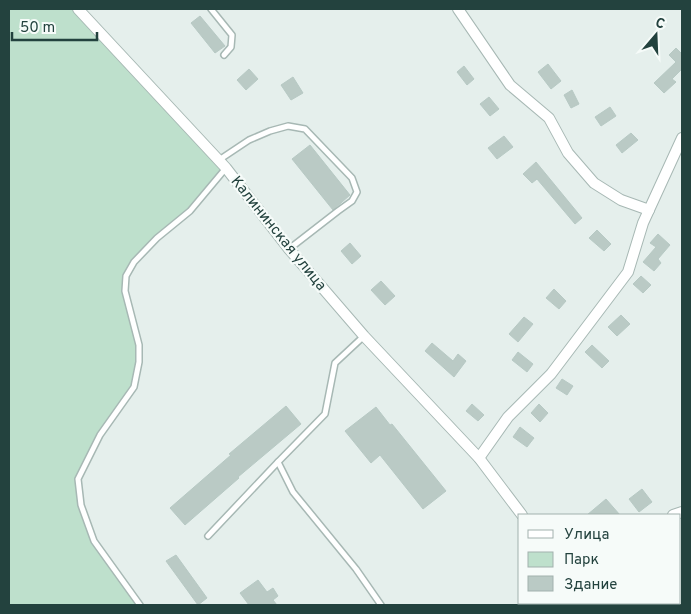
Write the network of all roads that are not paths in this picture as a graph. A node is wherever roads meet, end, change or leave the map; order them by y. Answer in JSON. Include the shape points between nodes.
{"nodes":[{"id":1,"x":78,"y":9,"type":"edge"},
{"id":2,"x":211,"y":9,"type":"edge"},
{"id":3,"x":458,"y":9,"type":"edge"},
{"id":4,"x":224,"y":55,"type":"dead end"},
{"id":5,"x":682,"y":138,"type":"edge"},
{"id":6,"x":222,"y":164,"type":"junction"},
{"id":7,"x":649,"y":210,"type":"junction"},
{"id":8,"x":289,"y":249,"type":"junction"},
{"id":9,"x":364,"y":336,"type":"junction"},
{"id":10,"x":479,"y":458,"type":"junction"},
{"id":11,"x":278,"y":462,"type":"junction"},
{"id":12,"x":521,"y":514,"type":"edge"},
{"id":13,"x":208,"y":536,"type":"dead end"},
{"id":14,"x":140,"y":605,"type":"edge"},
{"id":15,"x":381,"y":605,"type":"edge"}],
"edges":[{"from":1,"to":6,"type":"street","name":"Калининская улица"},
{"from":2,"to":4,"type":"lane","via":[[232,35],[231,47]]},
{"from":3,"to":7,"type":"street","via":[[510,85],[549,118],[568,153],[594,183],[621,200]]},
{"from":5,"to":7,"type":"street"},
{"from":6,"to":8,"type":"street","name":"Калининская улица"},
{"from":6,"to":8,"type":"lane","via":[[249,140],[288,126],[305,128],[352,178],[357,192],[352,201]]},
{"from":6,"to":14,"type":"lane","via":[[190,211],[157,238],[134,262],[126,276],[125,291],[139,345],[134,387],[100,435],[78,479],[81,505],[94,541]]},
{"from":7,"to":10,"type":"street","via":[[628,272],[551,374],[508,417]]},
{"from":8,"to":9,"type":"street","name":"Калининская улица"},
{"from":9,"to":10,"type":"street","name":"Калининская улица"},
{"from":9,"to":11,"type":"lane","via":[[335,363],[325,414]]},
{"from":10,"to":12,"type":"street","name":"Калининская улица"},
{"from":11,"to":13,"type":"lane"},
{"from":11,"to":15,"type":"lane","via":[[293,492]]}]}
